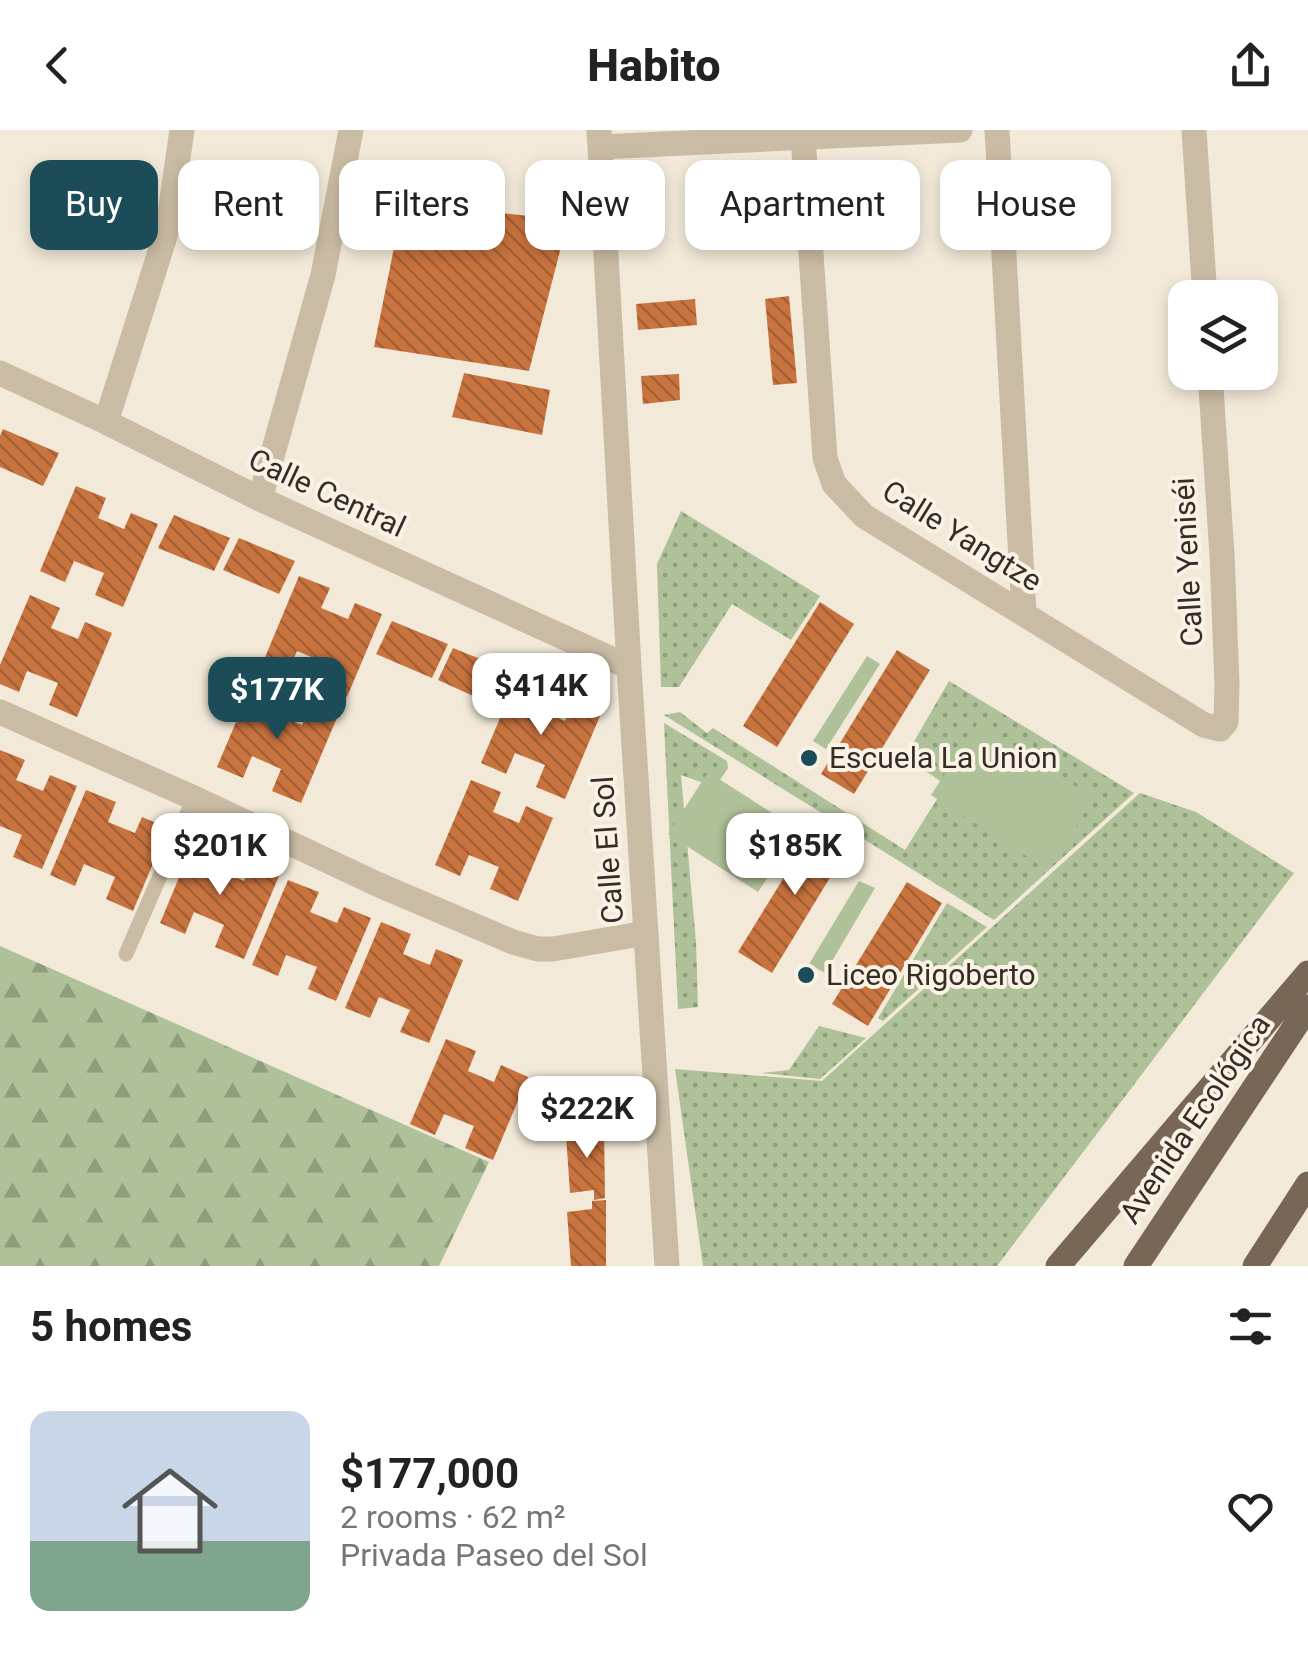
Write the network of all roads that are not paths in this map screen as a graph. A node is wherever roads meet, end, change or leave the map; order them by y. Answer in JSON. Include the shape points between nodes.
{"nodes":[{"id":1,"x":182,"y":130,"type":"edge"},
{"id":2,"x":351,"y":130,"type":"edge"},
{"id":3,"x":960,"y":130,"type":"edge"},
{"id":4,"x":997,"y":130,"type":"edge"},
{"id":5,"x":1194,"y":130,"type":"edge"},
{"id":6,"x":600,"y":138,"type":"edge"},
{"id":7,"x":803,"y":138,"type":"junction"},
{"id":8,"x":1204,"y":280,"type":"edge"},
{"id":9,"x":0,"y":373,"type":"edge"},
{"id":10,"x":1211,"y":390,"type":"edge"},
{"id":11,"x":106,"y":422,"type":"junction"},
{"id":12,"x":260,"y":500,"type":"junction"},
{"id":13,"x":1024,"y":613,"type":"junction"},
{"id":14,"x":629,"y":667,"type":"junction"},
{"id":15,"x":0,"y":712,"type":"edge"},
{"id":16,"x":1204,"y":726,"type":"joint"},
{"id":17,"x":194,"y":798,"type":"junction"},
{"id":18,"x":646,"y":933,"type":"junction"},
{"id":19,"x":126,"y":954,"type":"dead end"},
{"id":20,"x":1308,"y":972,"type":"edge"},
{"id":21,"x":1308,"y":1007,"type":"edge"},
{"id":22,"x":1308,"y":1184,"type":"edge"},
{"id":23,"x":667,"y":1266,"type":"edge"},
{"id":24,"x":1058,"y":1266,"type":"edge"},
{"id":25,"x":1136,"y":1266,"type":"edge"},
{"id":26,"x":1255,"y":1266,"type":"edge"}],
"edges":[{"from":1,"to":11,"type":"street","via":[[168,228]]},
{"from":2,"to":12,"type":"street","via":[[324,275]]},
{"from":3,"to":7,"type":"street"},
{"from":4,"to":13,"type":"street"},
{"from":5,"to":8,"type":"street"},
{"from":6,"to":7,"type":"street"},
{"from":6,"to":14,"type":"street","name":"Calle El Sol"},
{"from":7,"to":13,"type":"street","name":"Calle Yangtze","via":[[825,458],[834,484],[864,516]]},
{"from":9,"to":11,"type":"street","name":"Calle Central"},
{"from":10,"to":16,"type":"street","name":"Calle Yeniséi","via":[[1227,684],[1226,722],[1220,729]]},
{"from":11,"to":12,"type":"street","name":"Calle Central"},
{"from":12,"to":14,"type":"street","name":"Calle Central"},
{"from":13,"to":16,"type":"street","name":"Calle Yangtze"},
{"from":14,"to":18,"type":"street","name":"Calle El Sol"},
{"from":15,"to":17,"type":"street"},
{"from":17,"to":18,"type":"street","via":[[513,942],[554,948]]},
{"from":17,"to":19,"type":"lane"},
{"from":18,"to":23,"type":"street","name":"Calle El Sol"},
{"from":20,"to":24,"type":"main road"},
{"from":21,"to":25,"type":"main road","name":"Avenida Ecológica"},
{"from":22,"to":26,"type":"main road"}]}
